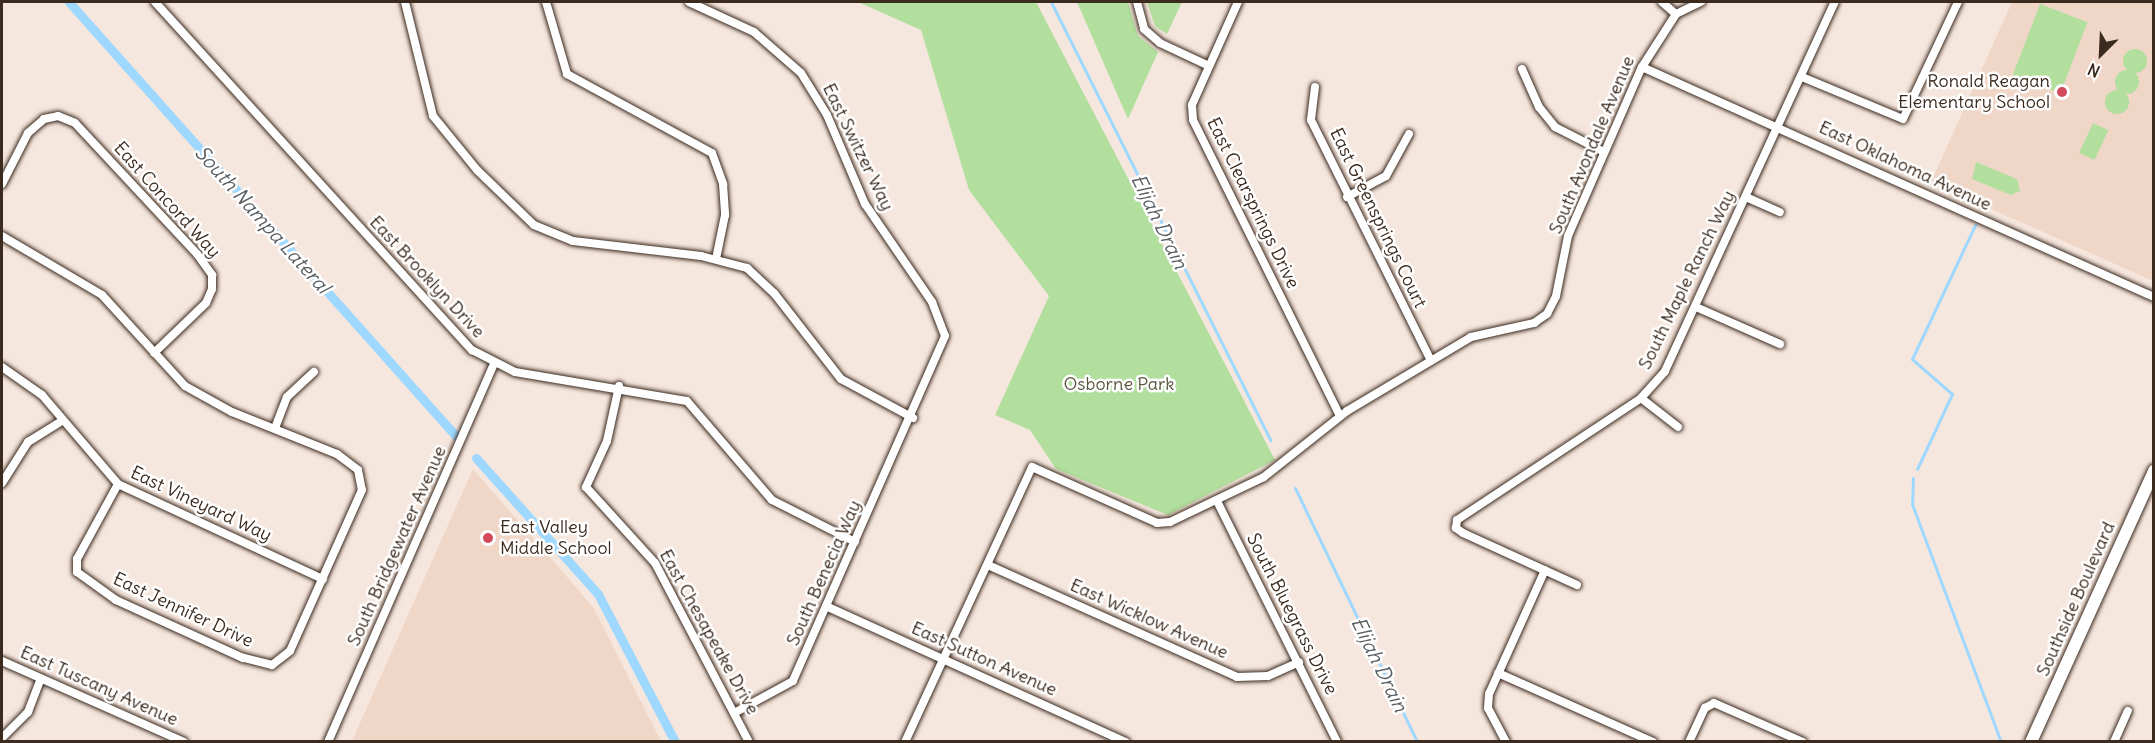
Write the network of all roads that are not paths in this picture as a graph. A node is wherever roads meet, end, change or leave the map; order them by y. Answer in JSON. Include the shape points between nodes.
{"nodes":[{"id":1,"x":155,"y":2,"type":"edge"},
{"id":2,"x":405,"y":2,"type":"edge"},
{"id":3,"x":546,"y":2,"type":"edge"},
{"id":4,"x":689,"y":2,"type":"edge"},
{"id":5,"x":1137,"y":2,"type":"edge"},
{"id":6,"x":1238,"y":2,"type":"edge"},
{"id":7,"x":1662,"y":2,"type":"edge"},
{"id":8,"x":1701,"y":2,"type":"edge"},
{"id":9,"x":1835,"y":2,"type":"edge"},
{"id":10,"x":1958,"y":2,"type":"edge"},
{"id":11,"x":1676,"y":15,"type":"junction"},
{"id":12,"x":1209,"y":66,"type":"junction"},
{"id":13,"x":1642,"y":67,"type":"junction"},
{"id":14,"x":1522,"y":69,"type":"dead end"},
{"id":15,"x":1802,"y":77,"type":"junction"},
{"id":16,"x":1315,"y":87,"type":"dead end"},
{"id":17,"x":1778,"y":126,"type":"junction"},
{"id":18,"x":1409,"y":134,"type":"dead end"},
{"id":19,"x":1604,"y":152,"type":"junction"},
{"id":20,"x":2,"y":184,"type":"edge"},
{"id":21,"x":1347,"y":196,"type":"junction"},
{"id":22,"x":1746,"y":197,"type":"junction"},
{"id":23,"x":1780,"y":212,"type":"dead end"},
{"id":24,"x":2,"y":236,"type":"edge"},
{"id":25,"x":716,"y":259,"type":"junction"},
{"id":26,"x":2154,"y":297,"type":"edge"},
{"id":27,"x":1696,"y":306,"type":"junction"},
{"id":28,"x":1780,"y":344,"type":"dead end"},
{"id":29,"x":154,"y":353,"type":"junction"},
{"id":30,"x":1431,"y":361,"type":"junction"},
{"id":31,"x":494,"y":364,"type":"junction"},
{"id":32,"x":2,"y":367,"type":"edge"},
{"id":33,"x":314,"y":372,"type":"dead end"},
{"id":34,"x":619,"y":386,"type":"junction"},
{"id":35,"x":1641,"y":398,"type":"junction"},
{"id":36,"x":1340,"y":416,"type":"junction"},
{"id":37,"x":913,"y":418,"type":"junction"},
{"id":38,"x":62,"y":421,"type":"junction"},
{"id":39,"x":1678,"y":427,"type":"dead end"},
{"id":40,"x":275,"y":428,"type":"junction"},
{"id":41,"x":2154,"y":471,"type":"edge"},
{"id":42,"x":2,"y":483,"type":"edge"},
{"id":43,"x":118,"y":484,"type":"junction"},
{"id":44,"x":1216,"y":501,"type":"junction"},
{"id":45,"x":855,"y":542,"type":"junction"},
{"id":46,"x":988,"y":564,"type":"junction"},
{"id":47,"x":1545,"y":570,"type":"junction"},
{"id":48,"x":323,"y":579,"type":"junction"},
{"id":49,"x":1577,"y":585,"type":"dead end"},
{"id":50,"x":828,"y":607,"type":"junction"},
{"id":51,"x":2,"y":661,"type":"edge"},
{"id":52,"x":946,"y":661,"type":"junction"},
{"id":53,"x":1299,"y":662,"type":"junction"},
{"id":54,"x":1498,"y":673,"type":"junction"},
{"id":55,"x":41,"y":678,"type":"junction"},
{"id":56,"x":2128,"y":711,"type":"dead end"},
{"id":57,"x":735,"y":713,"type":"junction"},
{"id":58,"x":2,"y":738,"type":"edge"},
{"id":59,"x":184,"y":741,"type":"edge"},
{"id":60,"x":328,"y":741,"type":"edge"},
{"id":61,"x":749,"y":741,"type":"edge"},
{"id":62,"x":905,"y":741,"type":"edge"},
{"id":63,"x":1126,"y":741,"type":"edge"},
{"id":64,"x":1337,"y":741,"type":"edge"},
{"id":65,"x":1506,"y":741,"type":"edge"},
{"id":66,"x":1653,"y":741,"type":"edge"},
{"id":67,"x":1689,"y":741,"type":"edge"},
{"id":68,"x":1803,"y":741,"type":"edge"},
{"id":69,"x":2031,"y":741,"type":"edge"},
{"id":70,"x":2114,"y":741,"type":"edge"}],
"edges":[{"from":1,"to":31,"type":"street","name":"East Brooklyn Drive","via":[[449,329]]},
{"from":2,"to":25,"type":"street","via":[[433,116],[477,170],[534,225],[573,242]]},
{"from":3,"to":25,"type":"street","via":[[567,74],[712,153],[723,184],[724,215]]},
{"from":4,"to":37,"type":"street","name":"East Switzer Way","via":[[754,32],[801,73],[827,115],[864,204],[943,322],[942,351]]},
{"from":5,"to":12,"type":"street","via":[[1144,29],[1160,43]]},
{"from":6,"to":12,"type":"street","name":"East Clearsprings Drive"},
{"from":7,"to":11,"type":"street"},
{"from":8,"to":11,"type":"street","name":"South Avondale Avenue"},
{"from":9,"to":15,"type":"street","name":"South Maple Ranch Way"},
{"from":10,"to":15,"type":"street","via":[[1903,119]]},
{"from":11,"to":13,"type":"street","name":"South Avondale Avenue"},
{"from":12,"to":36,"type":"street","name":"East Clearsprings Drive","via":[[1192,105],[1193,120]]},
{"from":13,"to":17,"type":"street","name":"East Oklahoma Avenue"},
{"from":13,"to":19,"type":"street","name":"South Avondale Avenue"},
{"from":14,"to":19,"type":"street","via":[[1539,107],[1555,128]]},
{"from":15,"to":17,"type":"street","name":"South Maple Ranch Way"},
{"from":16,"to":21,"type":"street","name":"East Greensprings Court","via":[[1311,120]]},
{"from":17,"to":22,"type":"street","name":"South Maple Ranch Way"},
{"from":17,"to":26,"type":"street","name":"East Oklahoma Avenue"},
{"from":18,"to":21,"type":"street","via":[[1386,176]]},
{"from":19,"to":30,"type":"street","name":"South Avondale Avenue","via":[[1568,236],[1556,296],[1547,314],[1534,323],[1471,337]]},
{"from":20,"to":29,"type":"street","name":"East Concord Way","via":[[28,133],[44,119],[58,116],[75,123],[212,275],[206,303]]},
{"from":21,"to":30,"type":"street","name":"East Greensprings Court"},
{"from":22,"to":23,"type":"street"},
{"from":22,"to":27,"type":"street","name":"South Maple Ranch Way"},
{"from":24,"to":29,"type":"street","via":[[102,296]]},
{"from":25,"to":37,"type":"street","via":[[758,274],[841,379]]},
{"from":27,"to":28,"type":"street"},
{"from":27,"to":35,"type":"street","name":"South Maple Ranch Way","via":[[1665,371]]},
{"from":29,"to":40,"type":"street","via":[[202,397]]},
{"from":30,"to":36,"type":"street","name":"South Avondale Avenue"},
{"from":31,"to":34,"type":"street","name":"East Brooklyn Drive","via":[[515,372]]},
{"from":31,"to":60,"type":"street","name":"South Bridgewater Avenue"},
{"from":32,"to":38,"type":"street","name":"East Vineyard Way","via":[[35,389]]},
{"from":33,"to":40,"type":"street","via":[[287,397]]},
{"from":34,"to":45,"type":"street","name":"East Brooklyn Drive","via":[[687,401],[772,500]]},
{"from":34,"to":57,"type":"street","name":"East Chesapeake Drive","via":[[607,441],[586,488],[655,563]]},
{"from":35,"to":39,"type":"street"},
{"from":35,"to":47,"type":"street","name":"South Maple Ranch Way","via":[[1462,514],[1456,528]]},
{"from":36,"to":44,"type":"street","name":"South Avondale Avenue","via":[[1264,477]]},
{"from":37,"to":45,"type":"street","name":"South Benecia Way"},
{"from":38,"to":42,"type":"street","via":[[28,442]]},
{"from":38,"to":43,"type":"street","name":"East Vineyard Way"},
{"from":40,"to":48,"type":"street","via":[[337,454],[358,470],[362,490]]},
{"from":41,"to":69,"type":"main road","name":"Southside Boulevard"},
{"from":43,"to":48,"type":"street","name":"East Vineyard Way"},
{"from":43,"to":48,"type":"street","name":"East Jennifer Drive","via":[[77,559],[77,573],[116,600],[243,658],[272,665],[290,651]]},
{"from":44,"to":46,"type":"street","name":"South Avondale Avenue","via":[[1157,523],[1032,467]]},
{"from":44,"to":53,"type":"street","name":"South Bluegrass Drive"},
{"from":45,"to":50,"type":"street","name":"South Benecia Way"},
{"from":46,"to":52,"type":"street"},
{"from":46,"to":53,"type":"street","name":"East Wicklow Avenue","via":[[1238,677],[1268,676]]},
{"from":47,"to":49,"type":"street"},
{"from":47,"to":54,"type":"street"},
{"from":50,"to":52,"type":"street","name":"East Sutton Avenue"},
{"from":50,"to":57,"type":"street","name":"South Benecia Way","via":[[793,681]]},
{"from":51,"to":55,"type":"street","name":"East Tuscany Avenue"},
{"from":52,"to":62,"type":"street"},
{"from":52,"to":63,"type":"street","name":"East Sutton Avenue"},
{"from":53,"to":64,"type":"street","name":"South Bluegrass Drive"},
{"from":54,"to":65,"type":"street","via":[[1488,708]]},
{"from":54,"to":66,"type":"street"},
{"from":55,"to":58,"type":"street","via":[[28,712]]},
{"from":55,"to":59,"type":"street","name":"East Tuscany Avenue"},
{"from":56,"to":70,"type":"street"},
{"from":57,"to":61,"type":"street","name":"East Chesapeake Drive"},
{"from":67,"to":68,"type":"street","via":[[1705,708],[1713,703]]}]}
